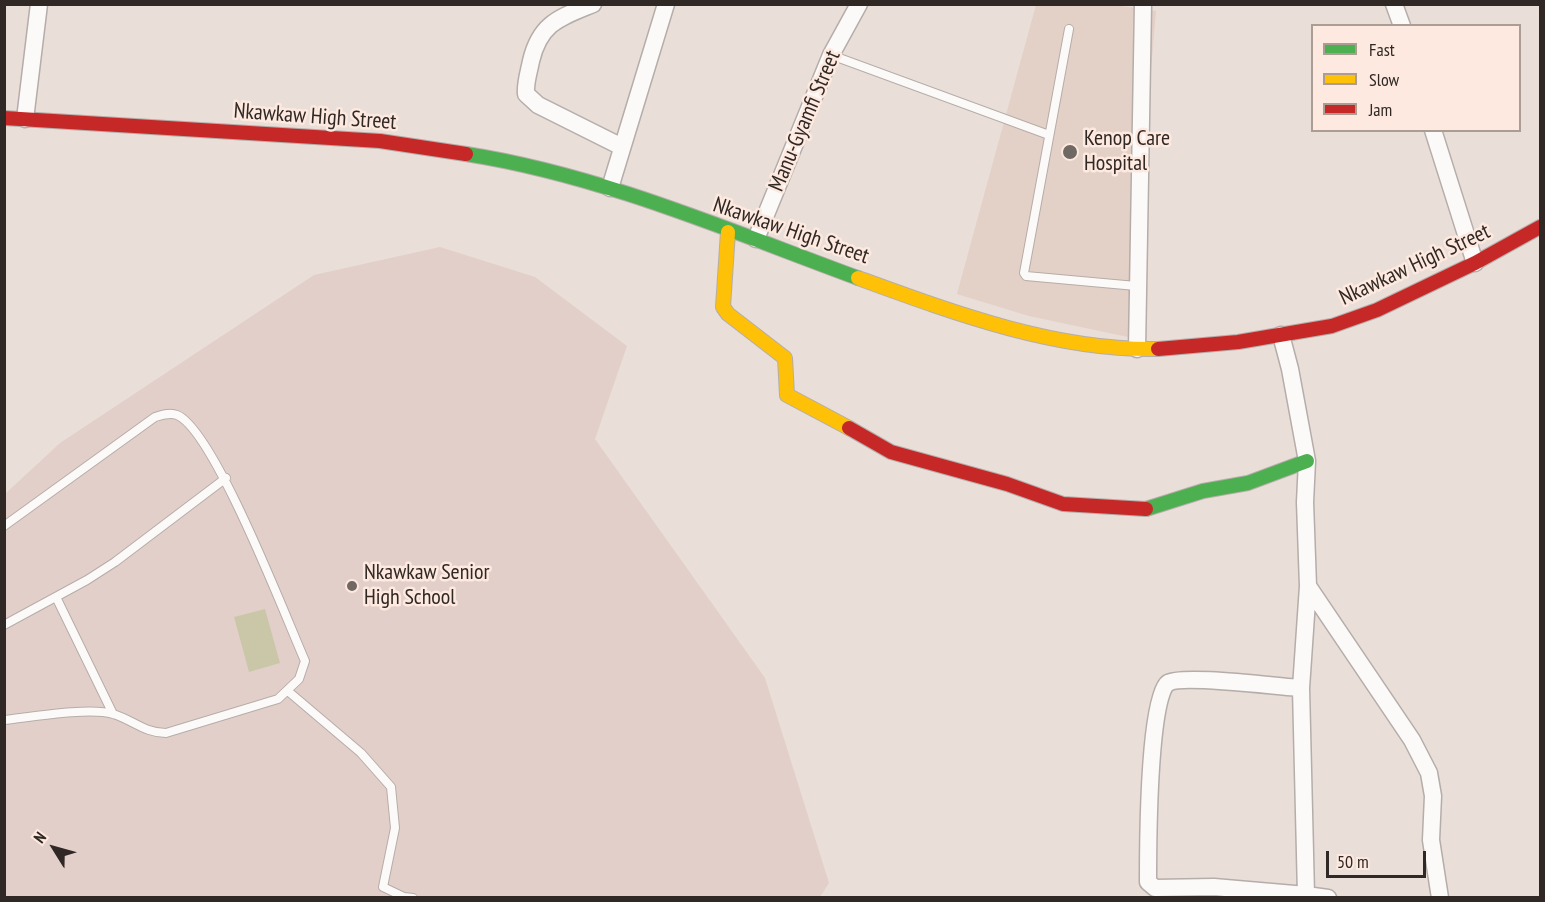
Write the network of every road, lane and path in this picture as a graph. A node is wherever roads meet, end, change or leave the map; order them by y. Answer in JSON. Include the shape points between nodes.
{"nodes":[{"id":1,"x":39,"y":4,"type":"edge"},
{"id":2,"x":593,"y":4,"type":"edge"},
{"id":3,"x":666,"y":4,"type":"edge"},
{"id":4,"x":859,"y":4,"type":"edge"},
{"id":5,"x":1394,"y":4,"type":"edge"},
{"id":6,"x":1143,"y":5,"type":"edge"},
{"id":7,"x":1401,"y":24,"type":"edge"},
{"id":8,"x":1069,"y":29,"type":"dead end"},
{"id":9,"x":831,"y":55,"type":"junction"},
{"id":10,"x":4,"y":118,"type":"edge"},
{"id":11,"x":25,"y":119,"type":"junction"},
{"id":12,"x":1434,"y":132,"type":"edge"},
{"id":13,"x":1049,"y":135,"type":"junction"},
{"id":14,"x":622,"y":147,"type":"junction"},
{"id":15,"x":610,"y":189,"type":"junction"},
{"id":16,"x":1540,"y":227,"type":"edge"},
{"id":17,"x":728,"y":232,"type":"junction"},
{"id":18,"x":756,"y":239,"type":"junction"},
{"id":19,"x":1475,"y":263,"type":"junction"},
{"id":20,"x":1136,"y":286,"type":"junction"},
{"id":21,"x":1281,"y":335,"type":"junction"},
{"id":22,"x":1137,"y":349,"type":"junction"},
{"id":23,"x":1306,"y":461,"type":"junction"},
{"id":24,"x":226,"y":478,"type":"junction"},
{"id":25,"x":4,"y":526,"type":"edge"},
{"id":26,"x":1308,"y":586,"type":"junction"},
{"id":27,"x":56,"y":597,"type":"junction"},
{"id":28,"x":4,"y":625,"type":"edge"},
{"id":29,"x":1301,"y":688,"type":"junction"},
{"id":30,"x":289,"y":692,"type":"junction"},
{"id":31,"x":113,"y":714,"type":"junction"},
{"id":32,"x":4,"y":720,"type":"edge"},
{"id":33,"x":1306,"y":895,"type":"junction"},
{"id":34,"x":413,"y":897,"type":"edge"},
{"id":35,"x":1328,"y":897,"type":"edge"},
{"id":36,"x":1440,"y":897,"type":"edge"}],
"edges":[{"from":1,"to":11,"type":"street"},
{"from":2,"to":14,"type":"street","via":[[558,19],[544,30],[536,43],[526,94],[538,105]]},
{"from":3,"to":14,"type":"street"},
{"from":4,"to":9,"type":"street","name":"Manu-Gyamfi Street"},
{"from":5,"to":7,"type":"street"},
{"from":6,"to":20,"type":"street"},
{"from":8,"to":13,"type":"lane"},
{"from":9,"to":13,"type":"lane"},
{"from":9,"to":18,"type":"street","name":"Manu-Gyamfi Street"},
{"from":10,"to":11,"type":"main road","name":"Nkawkaw High Street"},
{"from":11,"to":15,"type":"main road","name":"Nkawkaw High Street","via":[[380,141],[511,161]]},
{"from":12,"to":19,"type":"street"},
{"from":13,"to":20,"type":"lane","via":[[1024,273]]},
{"from":14,"to":15,"type":"street"},
{"from":15,"to":17,"type":"main road","name":"Nkawkaw High Street"},
{"from":16,"to":19,"type":"main road","name":"Nkawkaw High Street"},
{"from":17,"to":18,"type":"main road","name":"Nkawkaw High Street"},
{"from":17,"to":23,"type":"main road","via":[[723,307],[788,362],[787,396],[891,452],[1007,484],[1052,502],[1131,509],[1156,507],[1203,491],[1248,483]]},
{"from":18,"to":22,"type":"main road","name":"Nkawkaw High Street","via":[[995,324]]},
{"from":19,"to":21,"type":"main road","name":"Nkawkaw High Street","via":[[1377,310],[1332,326]]},
{"from":20,"to":22,"type":"street"},
{"from":21,"to":22,"type":"main road","name":"Nkawkaw High Street","via":[[1190,348]]},
{"from":21,"to":23,"type":"street"},
{"from":23,"to":26,"type":"street"},
{"from":24,"to":25,"type":"lane","via":[[179,416],[166,414],[155,417]]},
{"from":24,"to":27,"type":"lane","via":[[148,540]]},
{"from":24,"to":30,"type":"lane","via":[[305,661]]},
{"from":26,"to":29,"type":"street"},
{"from":26,"to":36,"type":"street","via":[[1412,740],[1429,773],[1433,796],[1431,840]]},
{"from":27,"to":28,"type":"lane"},
{"from":27,"to":31,"type":"lane"},
{"from":29,"to":33,"type":"street"},
{"from":29,"to":33,"type":"street","via":[[1199,681],[1171,681],[1165,685],[1160,694],[1152,753],[1148,882],[1155,888],[1214,887]]},
{"from":30,"to":31,"type":"lane","via":[[278,699],[166,732],[154,733]]},
{"from":30,"to":34,"type":"lane","via":[[361,753],[392,787],[395,828],[383,887]]},
{"from":31,"to":32,"type":"lane"},
{"from":33,"to":35,"type":"street"}]}
